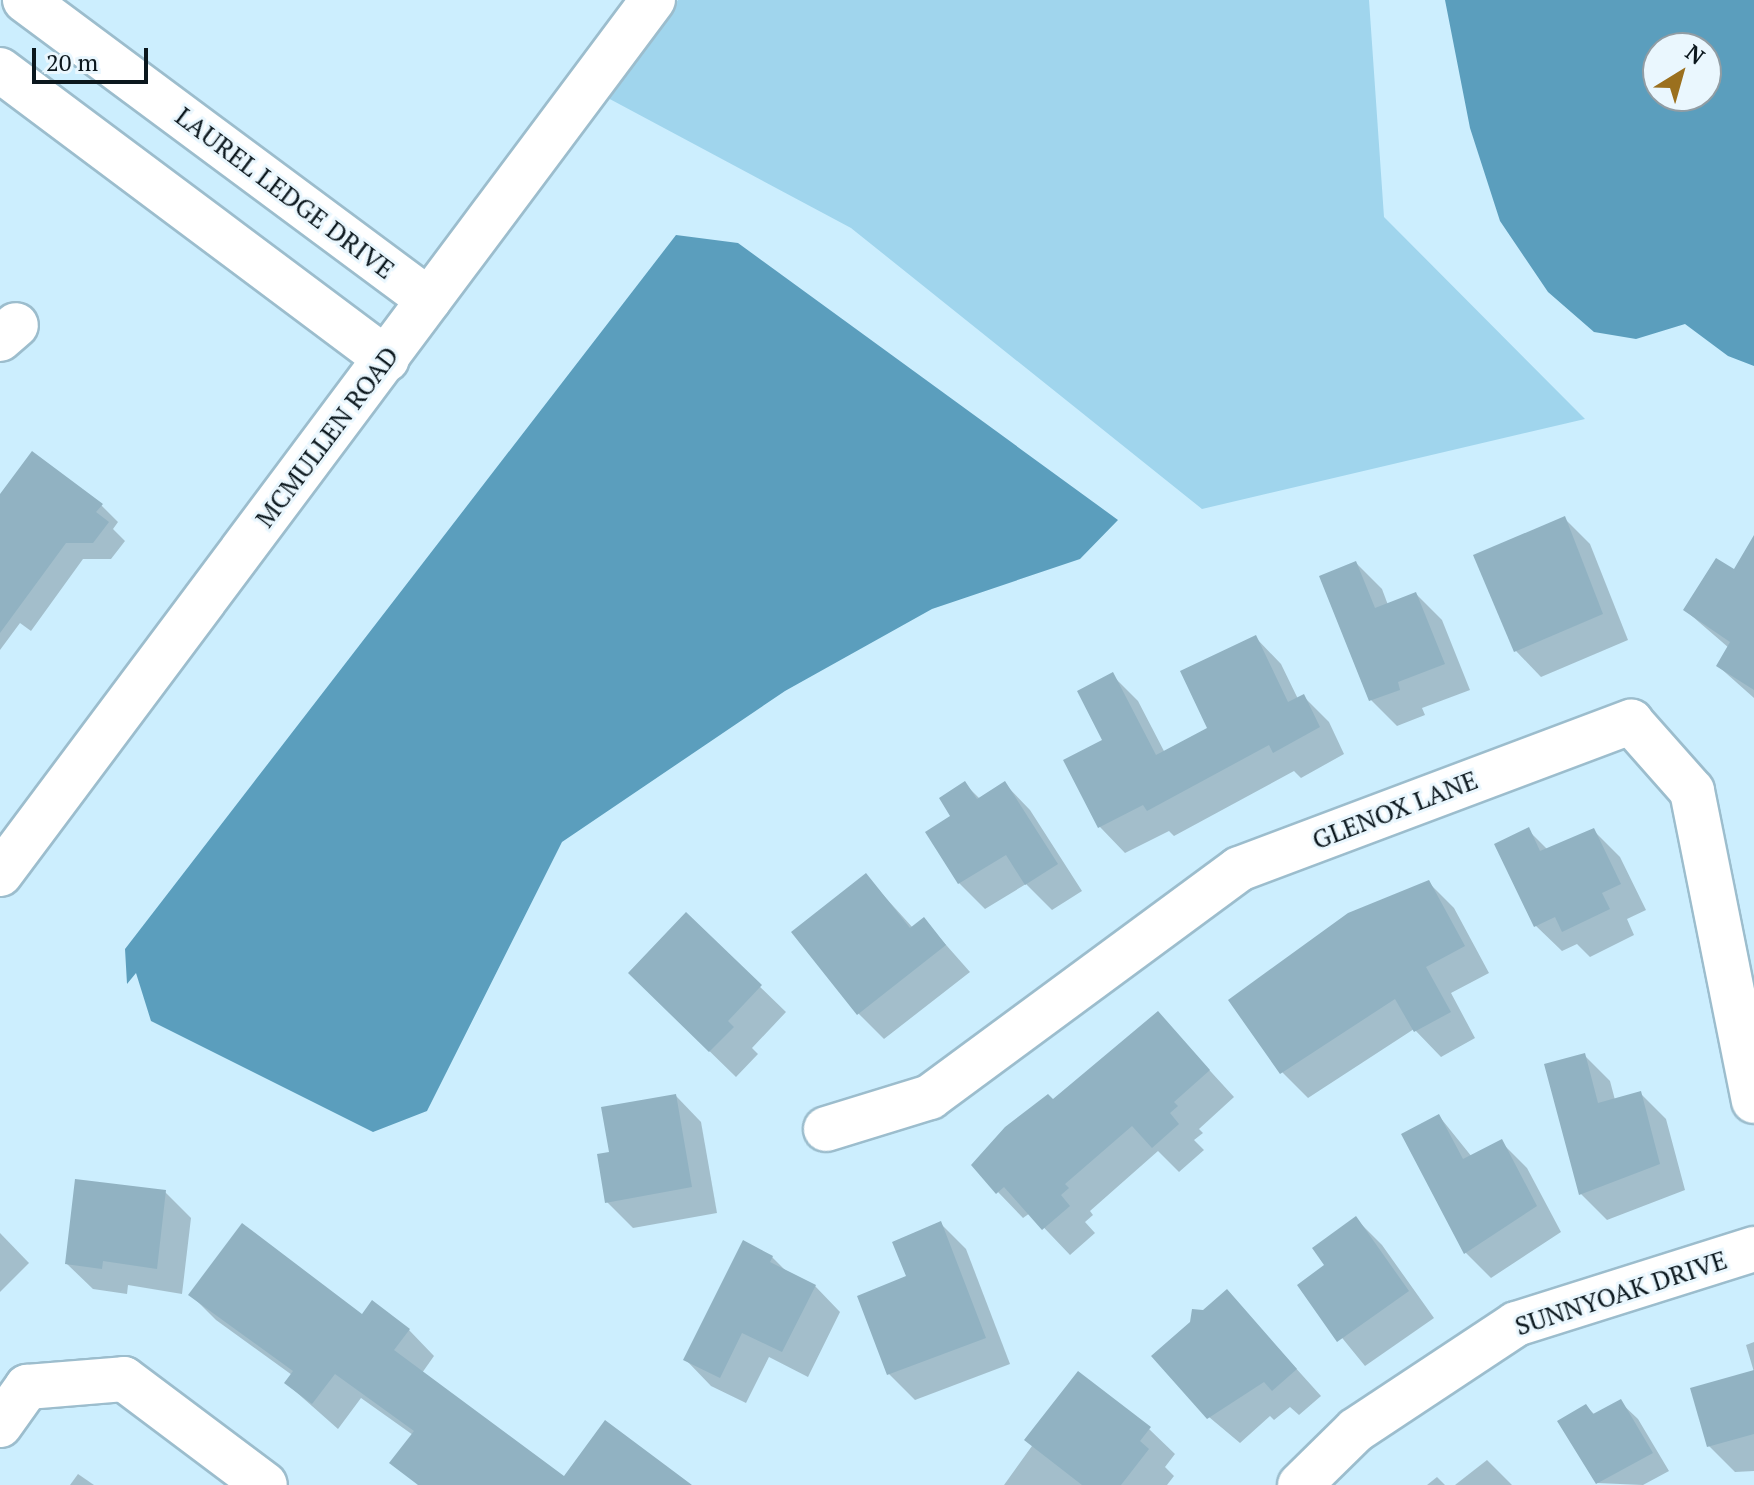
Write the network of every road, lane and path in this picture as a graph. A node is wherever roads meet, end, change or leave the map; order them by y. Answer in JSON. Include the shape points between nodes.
{"nodes":[{"id":1,"x":25,"y":0,"type":"edge"},
{"id":2,"x":653,"y":0,"type":"edge"},
{"id":3,"x":0,"y":70,"type":"edge"},
{"id":4,"x":429,"y":300,"type":"junction"},
{"id":5,"x":387,"y":359,"type":"junction"},
{"id":6,"x":0,"y":874,"type":"edge"},
{"id":7,"x":1754,"y":1101,"type":"edge"},
{"id":8,"x":826,"y":1129,"type":"dead end"},
{"id":9,"x":1754,"y":1249,"type":"edge"},
{"id":10,"x":0,"y":1425,"type":"edge"},
{"id":11,"x":265,"y":1485,"type":"edge"},
{"id":12,"x":1300,"y":1485,"type":"edge"}],
"edges":[{"from":1,"to":4,"type":"street","name":"LAUREL LEDGE DRIVE"},
{"from":2,"to":4,"type":"street","name":"MCMULLEN ROAD"},
{"from":3,"to":5,"type":"street"},
{"from":4,"to":5,"type":"street","name":"MCMULLEN ROAD"},
{"from":5,"to":6,"type":"street","name":"MCMULLEN ROAD"},
{"from":7,"to":8,"type":"street","name":"GLENOX LANE","via":[[1692,791],[1631,722],[1239,869],[930,1097]]},
{"from":9,"to":12,"type":"street","name":"SUNNYOAK DRIVE","via":[[1516,1324],[1356,1430]]},
{"from":10,"to":11,"type":"street","via":[[27,1387],[124,1379]]}]}
